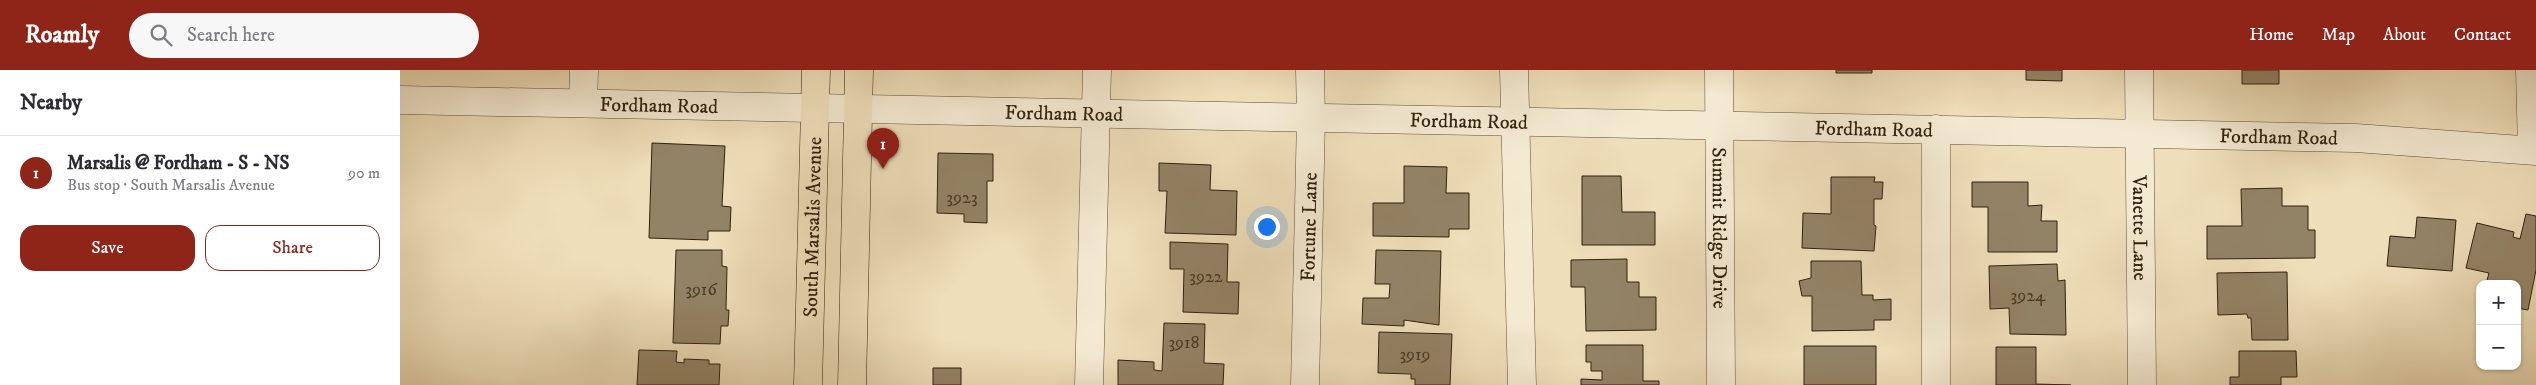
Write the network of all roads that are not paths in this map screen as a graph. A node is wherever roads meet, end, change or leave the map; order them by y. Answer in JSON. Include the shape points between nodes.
{"nodes":[{"id":1,"x":584,"y":70,"type":"edge"},
{"id":2,"x":816,"y":70,"type":"edge"},
{"id":3,"x":859,"y":70,"type":"edge"},
{"id":4,"x":1097,"y":70,"type":"edge"},
{"id":5,"x":1310,"y":70,"type":"edge"},
{"id":6,"x":1514,"y":70,"type":"edge"},
{"id":7,"x":1719,"y":70,"type":"edge"},
{"id":8,"x":2139,"y":70,"type":"edge"},
{"id":9,"x":2530,"y":70,"type":"edge"},
{"id":10,"x":400,"y":100,"type":"edge"},
{"id":11,"x":583,"y":103,"type":"junction"},
{"id":12,"x":816,"y":107,"type":"junction"},
{"id":13,"x":858,"y":108,"type":"junction"},
{"id":14,"x":1096,"y":113,"type":"junction"},
{"id":15,"x":1311,"y":118,"type":"junction"},
{"id":16,"x":1515,"y":121,"type":"junction"},
{"id":17,"x":1719,"y":125,"type":"junction"},
{"id":18,"x":1936,"y":129,"type":"junction"},
{"id":19,"x":2139,"y":134,"type":"junction"},
{"id":20,"x":2534,"y":150,"type":"edge"},
{"id":21,"x":808,"y":385,"type":"edge"},
{"id":22,"x":852,"y":385,"type":"edge"},
{"id":23,"x":1089,"y":385,"type":"edge"},
{"id":24,"x":1305,"y":385,"type":"edge"},
{"id":25,"x":1522,"y":385,"type":"edge"},
{"id":26,"x":1721,"y":385,"type":"edge"},
{"id":27,"x":1936,"y":385,"type":"edge"},
{"id":28,"x":2142,"y":385,"type":"edge"}],
"edges":[{"from":1,"to":11,"type":"street"},
{"from":2,"to":12,"type":"main road","name":"South Marsalis Avenue"},
{"from":3,"to":13,"type":"main road"},
{"from":4,"to":14,"type":"street"},
{"from":5,"to":15,"type":"street","name":"Fortune Lane"},
{"from":6,"to":16,"type":"street"},
{"from":7,"to":17,"type":"street","name":"Summit Ridge Drive"},
{"from":8,"to":19,"type":"street","name":"Vanette Lane"},
{"from":9,"to":20,"type":"street"},
{"from":10,"to":11,"type":"street","name":"Fordham Road"},
{"from":11,"to":12,"type":"street","name":"Fordham Road"},
{"from":12,"to":13,"type":"street","name":"Fordham Road"},
{"from":12,"to":21,"type":"main road","name":"South Marsalis Avenue"},
{"from":13,"to":14,"type":"street","name":"Fordham Road"},
{"from":13,"to":22,"type":"main road"},
{"from":14,"to":15,"type":"street","name":"Fordham Road"},
{"from":14,"to":23,"type":"street"},
{"from":15,"to":16,"type":"street","name":"Fordham Road"},
{"from":15,"to":24,"type":"street","name":"Fortune Lane"},
{"from":16,"to":17,"type":"street","name":"Fordham Road"},
{"from":16,"to":25,"type":"street"},
{"from":17,"to":18,"type":"street","name":"Fordham Road"},
{"from":17,"to":26,"type":"street","name":"Summit Ridge Drive"},
{"from":18,"to":19,"type":"street","name":"Fordham Road"},
{"from":18,"to":27,"type":"street"},
{"from":19,"to":20,"type":"street","name":"Fordham Road","via":[[2356,138]]},
{"from":19,"to":28,"type":"street","name":"Vanette Lane"}]}
